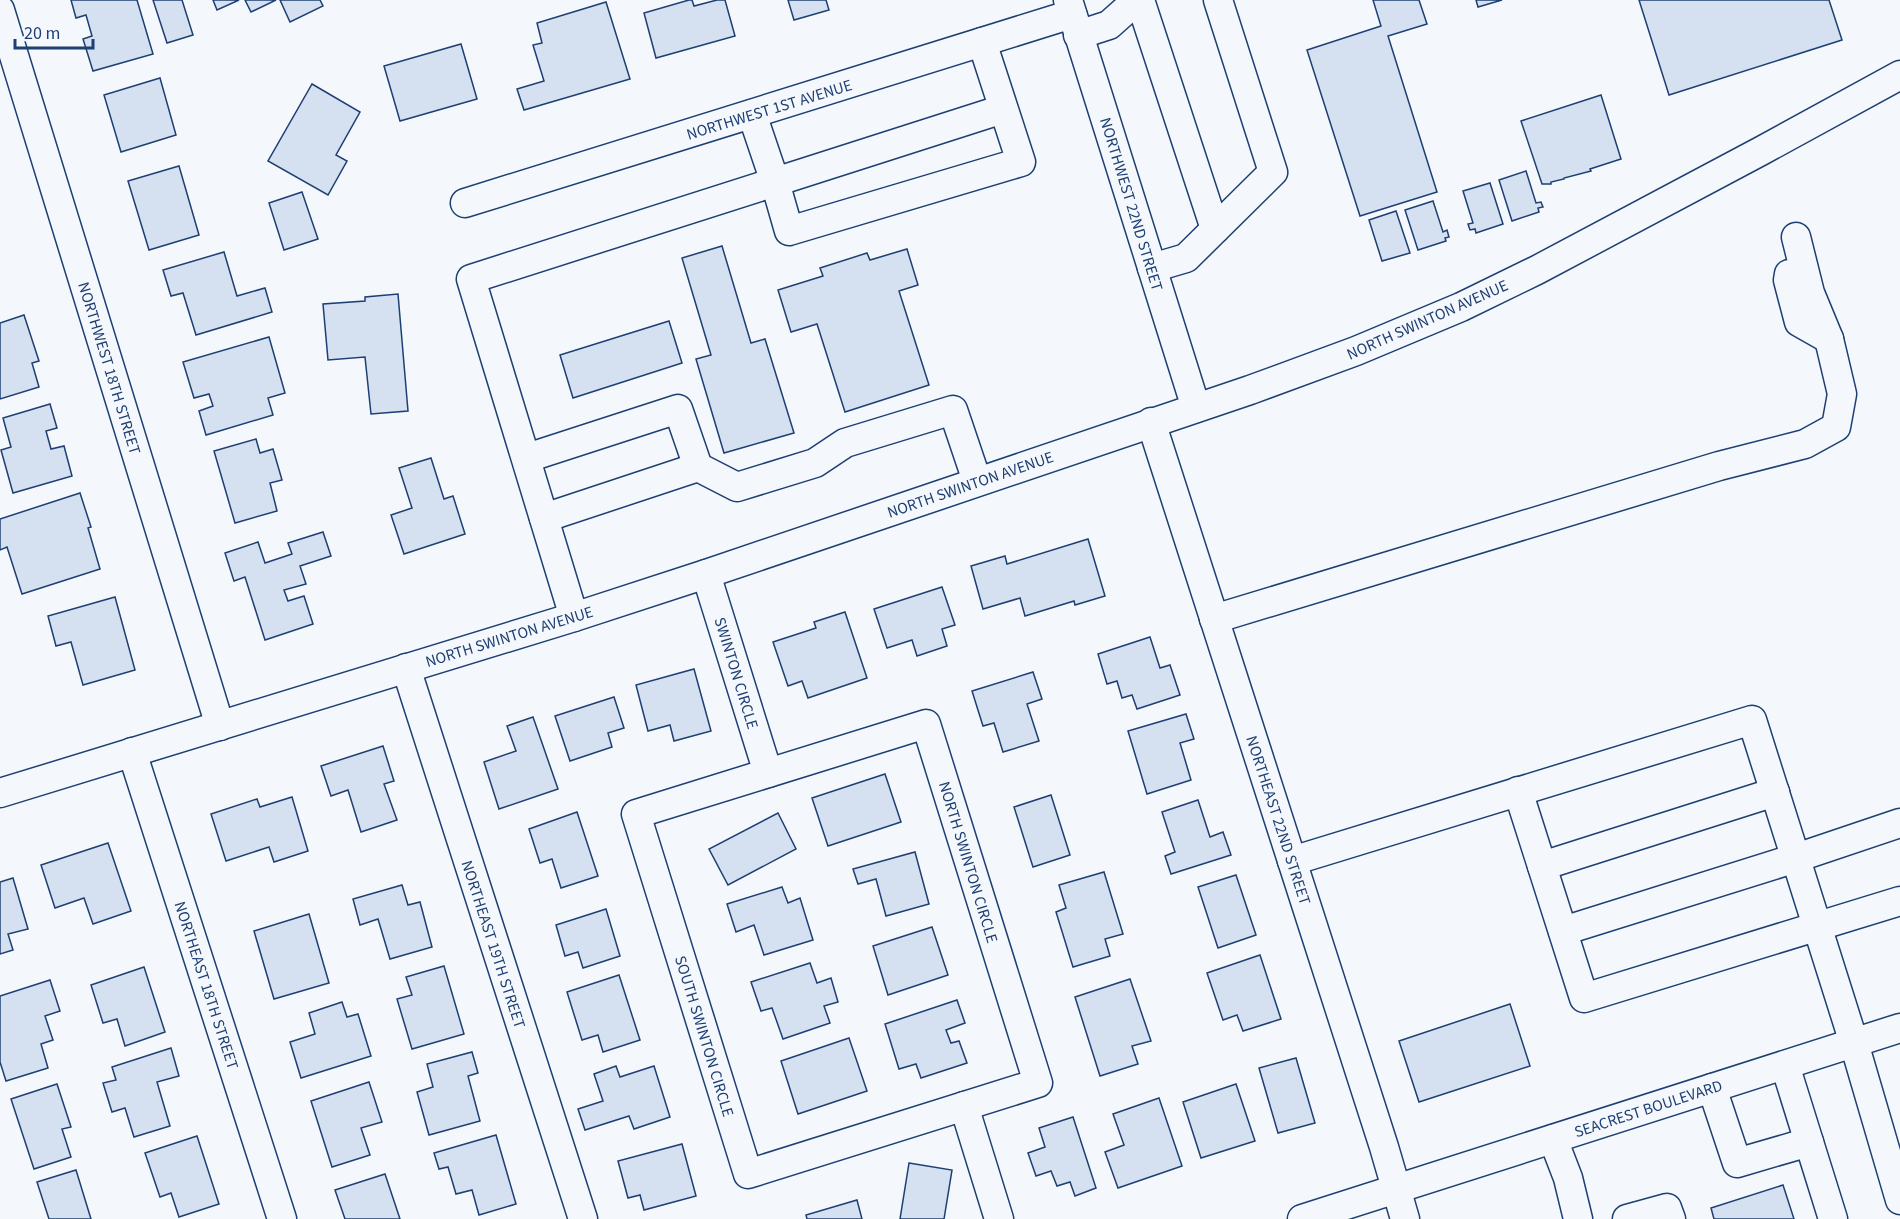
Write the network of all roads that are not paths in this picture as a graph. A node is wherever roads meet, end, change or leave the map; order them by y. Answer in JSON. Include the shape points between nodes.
{"nodes":[{"id":1,"x":1139,"y":0,"type":"edge"},
{"id":2,"x":1218,"y":0,"type":"edge"},
{"id":3,"x":0,"y":10,"type":"edge"},
{"id":4,"x":1073,"y":16,"type":"edge"},
{"id":5,"x":982,"y":42,"type":"junction"},
{"id":6,"x":1900,"y":75,"type":"edge"},
{"id":7,"x":1003,"y":109,"type":"junction"},
{"id":8,"x":752,"y":114,"type":"junction"},
{"id":9,"x":775,"y":182,"type":"junction"},
{"id":10,"x":465,"y":203,"type":"dead end"},
{"id":11,"x":1215,"y":229,"type":"junction"},
{"id":12,"x":1796,"y":237,"type":"dead end"},
{"id":13,"x":1152,"y":268,"type":"junction"},
{"id":14,"x":1196,"y":408,"type":"junction"},
{"id":15,"x":1151,"y":422,"type":"junction"},
{"id":16,"x":527,"y":458,"type":"junction"},
{"id":17,"x":698,"y":467,"type":"junction"},
{"id":18,"x":977,"y":481,"type":"junction"},
{"id":19,"x":544,"y":518,"type":"junction"},
{"id":20,"x":706,"y":574,"type":"junction"},
{"id":21,"x":574,"y":617,"type":"junction"},
{"id":22,"x":1214,"y":619,"type":"junction"},
{"id":23,"x":405,"y":668,"type":"junction"},
{"id":24,"x":220,"y":726,"type":"junction"},
{"id":25,"x":132,"y":752,"type":"junction"},
{"id":26,"x":768,"y":773,"type":"junction"},
{"id":27,"x":1518,"y":791,"type":"junction"},
{"id":28,"x":1775,"y":792,"type":"junction"},
{"id":29,"x":0,"y":793,"type":"edge"},
{"id":30,"x":1900,"y":824,"type":"edge"},
{"id":31,"x":1796,"y":858,"type":"junction"},
{"id":32,"x":1292,"y":861,"type":"junction"},
{"id":33,"x":1542,"y":866,"type":"junction"},
{"id":34,"x":1900,"y":901,"type":"edge"},
{"id":35,"x":1817,"y":926,"type":"junction"},
{"id":36,"x":1563,"y":931,"type":"junction"},
{"id":37,"x":1900,"y":1028,"type":"edge"},
{"id":38,"x":1854,"y":1043,"type":"junction"},
{"id":39,"x":1785,"y":1065,"type":"junction"},
{"id":40,"x":1712,"y":1088,"type":"junction"},
{"id":41,"x":964,"y":1106,"type":"junction"},
{"id":42,"x":1553,"y":1139,"type":"junction"},
{"id":43,"x":1809,"y":1142,"type":"junction"},
{"id":44,"x":1397,"y":1189,"type":"junction"},
{"id":45,"x":1900,"y":1200,"type":"edge"},
{"id":46,"x":282,"y":1219,"type":"edge"},
{"id":47,"x":583,"y":1219,"type":"edge"},
{"id":48,"x":999,"y":1219,"type":"edge"},
{"id":49,"x":1302,"y":1219,"type":"edge"},
{"id":50,"x":1405,"y":1219,"type":"edge"},
{"id":51,"x":1578,"y":1219,"type":"edge"},
{"id":52,"x":1627,"y":1219,"type":"edge"},
{"id":53,"x":1671,"y":1219,"type":"edge"},
{"id":54,"x":1833,"y":1219,"type":"edge"}],
"edges":[{"from":1,"to":4,"type":"street","name":"NORTHWEST 1ST AVENUE","via":[[1109,25]]},
{"from":1,"to":11,"type":"street"},
{"from":2,"to":11,"type":"street","via":[[1274,172]]},
{"from":3,"to":24,"type":"street","name":"NORTHWEST 18TH STREET"},
{"from":4,"to":5,"type":"street","name":"NORTHWEST 1ST AVENUE"},
{"from":4,"to":13,"type":"street","name":"NORTHWEST 22ND STREET"},
{"from":5,"to":7,"type":"street"},
{"from":5,"to":8,"type":"street","name":"NORTHWEST 1ST AVENUE"},
{"from":6,"to":14,"type":"street","name":"NORTH SWINTON AVENUE","via":[[1461,307],[1356,351]]},
{"from":7,"to":9,"type":"street"},
{"from":7,"to":9,"type":"street","via":[[1021,162],[789,231]]},
{"from":8,"to":9,"type":"street"},
{"from":8,"to":10,"type":"street","name":"NORTHWEST 1ST AVENUE"},
{"from":9,"to":16,"type":"street","via":[[471,279]]},
{"from":11,"to":13,"type":"street","via":[[1186,258]]},
{"from":12,"to":22,"type":"street","via":[[1788,280],[1799,322],[1830,339],[1842,394],[1836,427],[1805,444],[1719,466]]},
{"from":13,"to":14,"type":"street","name":"NORTHWEST 22ND STREET"},
{"from":14,"to":15,"type":"street","name":"NORTH SWINTON AVENUE"},
{"from":15,"to":18,"type":"street","name":"NORTH SWINTON AVENUE"},
{"from":15,"to":22,"type":"street","name":"NORTHEAST 22ND STREET"},
{"from":16,"to":17,"type":"street","via":[[678,409]]},
{"from":16,"to":19,"type":"street"},
{"from":17,"to":18,"type":"street","via":[[737,486],[815,463],[845,442],[953,410]]},
{"from":17,"to":19,"type":"street"},
{"from":18,"to":20,"type":"street","name":"NORTH SWINTON AVENUE"},
{"from":19,"to":21,"type":"street"},
{"from":20,"to":21,"type":"street","name":"NORTH SWINTON AVENUE"},
{"from":20,"to":26,"type":"street","name":"SWINTON CIRCLE"},
{"from":21,"to":23,"type":"street","name":"NORTH SWINTON AVENUE"},
{"from":22,"to":32,"type":"street","name":"NORTHEAST 22ND STREET"},
{"from":23,"to":24,"type":"street","name":"NORTH SWINTON AVENUE"},
{"from":23,"to":47,"type":"street","name":"NORTHEAST 19TH STREET"},
{"from":24,"to":25,"type":"street","name":"NORTH SWINTON AVENUE"},
{"from":25,"to":29,"type":"street","name":"NORTH SWINTON AVENUE"},
{"from":25,"to":46,"type":"street","name":"NORTHEAST 18TH STREET"},
{"from":26,"to":41,"type":"street","name":"NORTH SWINTON CIRCLE","via":[[926,724],[1038,1083]]},
{"from":26,"to":41,"type":"street","name":"SOUTH SWINTON CIRCLE","via":[[636,814],[748,1174]]},
{"from":27,"to":28,"type":"street","via":[[1752,720]]},
{"from":27,"to":32,"type":"street"},
{"from":27,"to":33,"type":"street"},
{"from":28,"to":31,"type":"street"},
{"from":28,"to":33,"type":"street"},
{"from":30,"to":31,"type":"street"},
{"from":31,"to":35,"type":"street"},
{"from":31,"to":36,"type":"street"},
{"from":32,"to":44,"type":"street","name":"NORTHEAST 22ND STREET"},
{"from":33,"to":36,"type":"street"},
{"from":34,"to":35,"type":"street"},
{"from":35,"to":36,"type":"street","via":[[1584,998]]},
{"from":35,"to":38,"type":"street"},
{"from":37,"to":38,"type":"street","name":"SEACREST BOULEVARD"},
{"from":38,"to":39,"type":"street","name":"SEACREST BOULEVARD"},
{"from":38,"to":45,"type":"street"},
{"from":39,"to":40,"type":"street","name":"SEACREST BOULEVARD"},
{"from":39,"to":43,"type":"street"},
{"from":40,"to":42,"type":"street","name":"SEACREST BOULEVARD"},
{"from":40,"to":43,"type":"street","via":[[1737,1163]]},
{"from":41,"to":48,"type":"street"},
{"from":42,"to":44,"type":"street","name":"SEACREST BOULEVARD"},
{"from":42,"to":51,"type":"street"},
{"from":43,"to":54,"type":"street"},
{"from":44,"to":49,"type":"street","name":"SEACREST BOULEVARD"},
{"from":44,"to":50,"type":"street","name":"NORTHEAST 22ND STREET"},
{"from":52,"to":53,"type":"street","via":[[1667,1208]]}]}
